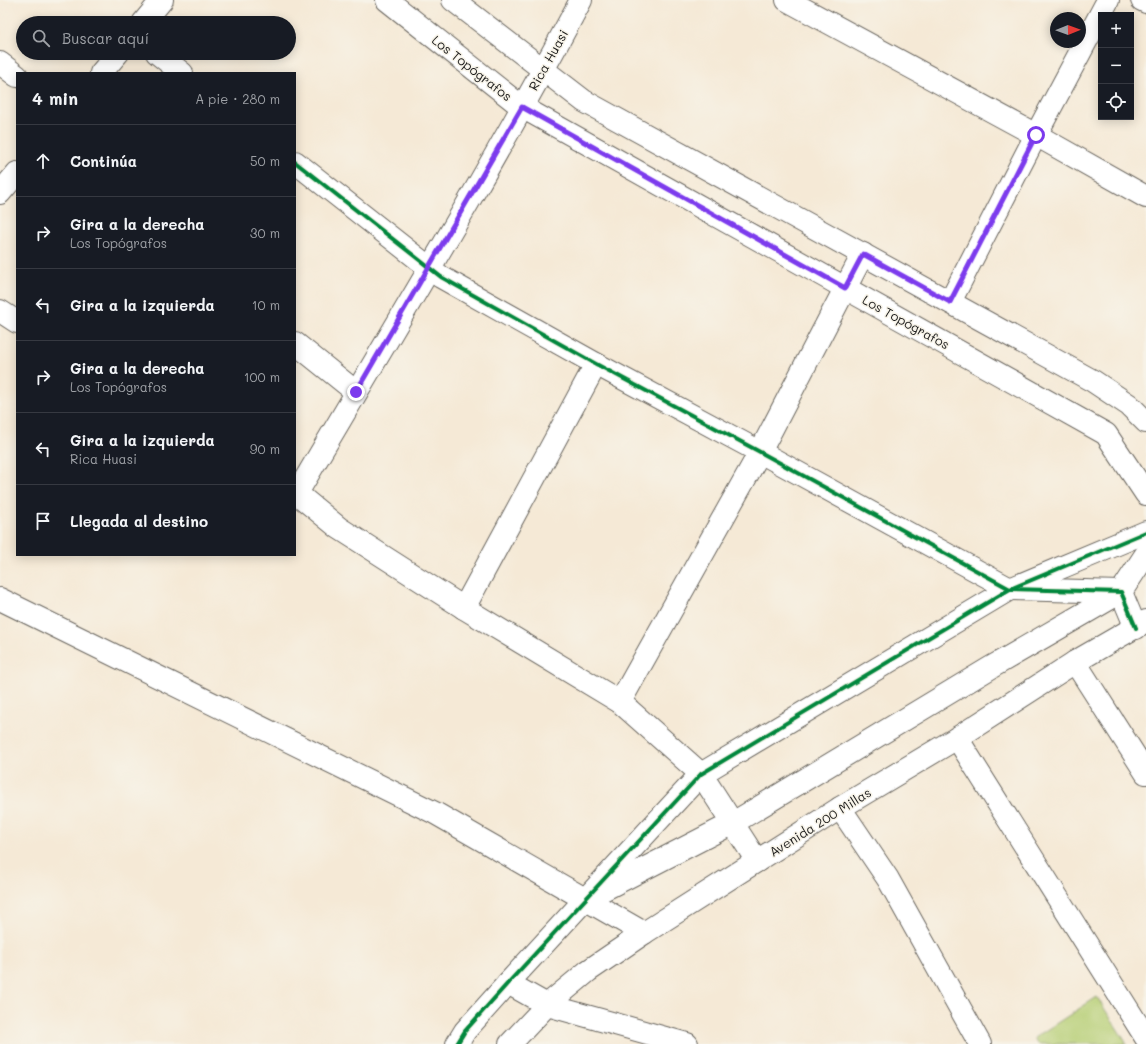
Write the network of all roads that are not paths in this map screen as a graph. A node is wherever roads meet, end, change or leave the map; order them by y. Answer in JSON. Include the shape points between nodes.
{"nodes":[{"id":1,"x":387,"y":0,"type":"edge"},
{"id":2,"x":453,"y":0,"type":"edge"},
{"id":3,"x":581,"y":0,"type":"edge"},
{"id":4,"x":787,"y":0,"type":"edge"},
{"id":5,"x":1108,"y":0,"type":"edge"},
{"id":6,"x":1142,"y":0,"type":"edge"},
{"id":7,"x":156,"y":2,"type":"edge"},
{"id":8,"x":1146,"y":2,"type":"edge"},
{"id":9,"x":147,"y":16,"type":"edge"},
{"id":10,"x":112,"y":60,"type":"edge"},
{"id":11,"x":166,"y":60,"type":"edge"},
{"id":12,"x":0,"y":63,"type":"edge"},
{"id":13,"x":544,"y":70,"type":"junction"},
{"id":14,"x":102,"y":72,"type":"edge"},
{"id":15,"x":181,"y":72,"type":"edge"},
{"id":16,"x":16,"y":75,"type":"edge"},
{"id":17,"x":522,"y":107,"type":"junction"},
{"id":18,"x":1036,"y":135,"type":"junction"},
{"id":19,"x":296,"y":163,"type":"edge"},
{"id":20,"x":16,"y":174,"type":"edge"},
{"id":21,"x":0,"y":193,"type":"edge"},
{"id":22,"x":1146,"y":197,"type":"edge"},
{"id":23,"x":863,"y":254,"type":"junction"},
{"id":24,"x":430,"y":268,"type":"junction"},
{"id":25,"x":845,"y":288,"type":"junction"},
{"id":26,"x":950,"y":302,"type":"junction"},
{"id":27,"x":0,"y":311,"type":"edge"},
{"id":28,"x":16,"y":321,"type":"edge"},
{"id":29,"x":296,"y":344,"type":"edge"},
{"id":30,"x":596,"y":364,"type":"junction"},
{"id":31,"x":356,"y":392,"type":"junction"},
{"id":32,"x":1146,"y":422,"type":"edge"},
{"id":33,"x":760,"y":452,"type":"junction"},
{"id":34,"x":296,"y":492,"type":"edge"},
{"id":35,"x":1146,"y":494,"type":"edge"},
{"id":36,"x":1146,"y":532,"type":"edge"},
{"id":37,"x":1146,"y":554,"type":"edge"},
{"id":38,"x":1010,"y":589,"type":"junction"},
{"id":39,"x":1121,"y":592,"type":"junction"},
{"id":40,"x":0,"y":600,"type":"edge"},
{"id":41,"x":464,"y":608,"type":"junction"},
{"id":42,"x":1141,"y":624,"type":"edge"},
{"id":43,"x":1075,"y":662,"type":"junction"},
{"id":44,"x":620,"y":702,"type":"junction"},
{"id":45,"x":957,"y":738,"type":"junction"},
{"id":46,"x":1146,"y":773,"type":"edge"},
{"id":47,"x":701,"y":774,"type":"junction"},
{"id":48,"x":840,"y":808,"type":"junction"},
{"id":49,"x":733,"y":823,"type":"junction"},
{"id":50,"x":757,"y":861,"type":"junction"},
{"id":51,"x":586,"y":899,"type":"junction"},
{"id":52,"x":644,"y":933,"type":"junction"},
{"id":53,"x":508,"y":983,"type":"junction"},
{"id":54,"x":547,"y":1005,"type":"junction"},
{"id":55,"x":1145,"y":1033,"type":"edge"},
{"id":56,"x":457,"y":1044,"type":"edge"},
{"id":57,"x":510,"y":1044,"type":"edge"},
{"id":58,"x":687,"y":1044,"type":"edge"},
{"id":59,"x":980,"y":1044,"type":"edge"}],
"edges":[{"from":1,"to":17,"type":"street","name":"Los Topógrafos"},
{"from":2,"to":13,"type":"street"},
{"from":3,"to":13,"type":"street","name":"Rica Huasi"},
{"from":4,"to":18,"type":"street"},
{"from":5,"to":18,"type":"street"},
{"from":6,"to":8,"type":"street"},
{"from":7,"to":9,"type":"street"},
{"from":10,"to":14,"type":"street"},
{"from":11,"to":15,"type":"street"},
{"from":12,"to":16,"type":"street"},
{"from":13,"to":17,"type":"street","name":"Rica Huasi"},
{"from":13,"to":23,"type":"street","via":[[584,101]]},
{"from":17,"to":24,"type":"street","name":"Rica Huasi"},
{"from":17,"to":25,"type":"street","name":"Los Topógrafos"},
{"from":18,"to":22,"type":"street"},
{"from":18,"to":26,"type":"street"},
{"from":19,"to":24,"type":"street"},
{"from":20,"to":21,"type":"street"},
{"from":23,"to":25,"type":"street"},
{"from":23,"to":26,"type":"street"},
{"from":24,"to":30,"type":"street","via":[[441,277]]},
{"from":24,"to":31,"type":"street","name":"Rica Huasi"},
{"from":25,"to":33,"type":"street"},
{"from":25,"to":35,"type":"street","name":"Los Topógrafos","via":[[1106,434]]},
{"from":26,"to":32,"type":"street","via":[[1093,381],[1129,405]]},
{"from":27,"to":28,"type":"street"},
{"from":29,"to":31,"type":"street"},
{"from":30,"to":33,"type":"street"},
{"from":30,"to":41,"type":"street"},
{"from":31,"to":34,"type":"street","name":"Rica Huasi"},
{"from":33,"to":38,"type":"street"},
{"from":33,"to":44,"type":"street"},
{"from":34,"to":41,"type":"street","via":[[339,528]]},
{"from":36,"to":38,"type":"street"},
{"from":37,"to":39,"type":"street"},
{"from":38,"to":39,"type":"street"},
{"from":38,"to":47,"type":"street"},
{"from":39,"to":42,"type":"street"},
{"from":39,"to":49,"type":"street"},
{"from":40,"to":51,"type":"street","via":[[435,813]]},
{"from":41,"to":44,"type":"street"},
{"from":42,"to":43,"type":"street","name":"Avenida 200 Millas"},
{"from":43,"to":45,"type":"street","name":"Avenida 200 Millas"},
{"from":43,"to":46,"type":"street"},
{"from":44,"to":47,"type":"street"},
{"from":45,"to":48,"type":"street","name":"Avenida 200 Millas"},
{"from":45,"to":55,"type":"street"},
{"from":47,"to":49,"type":"street"},
{"from":47,"to":51,"type":"street"},
{"from":48,"to":50,"type":"street","name":"Avenida 200 Millas"},
{"from":48,"to":59,"type":"street","via":[[888,879]]},
{"from":49,"to":50,"type":"street"},
{"from":49,"to":51,"type":"street"},
{"from":50,"to":52,"type":"street","name":"Avenida 200 Millas"},
{"from":51,"to":52,"type":"street"},
{"from":51,"to":53,"type":"street"},
{"from":52,"to":54,"type":"street","name":"Avenida 200 Millas","via":[[588,971]]},
{"from":53,"to":54,"type":"street"},
{"from":53,"to":56,"type":"street","via":[[465,1031]]},
{"from":54,"to":57,"type":"street","name":"Avenida 200 Millas"},
{"from":54,"to":58,"type":"street"}]}
